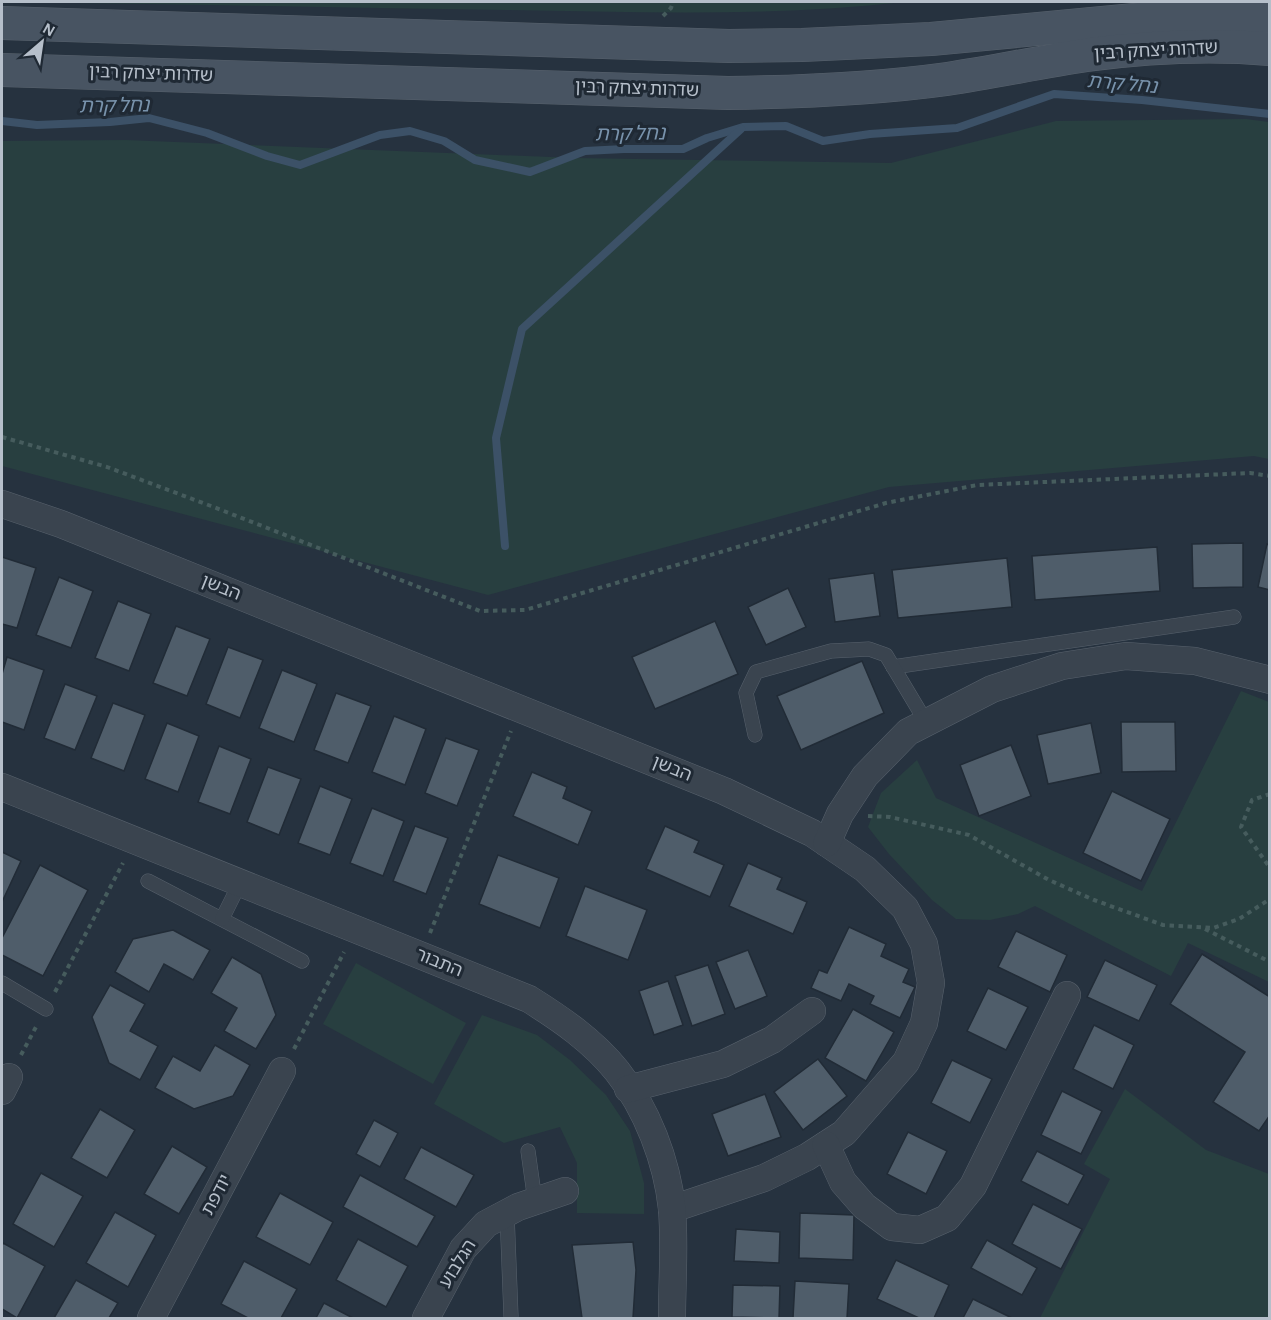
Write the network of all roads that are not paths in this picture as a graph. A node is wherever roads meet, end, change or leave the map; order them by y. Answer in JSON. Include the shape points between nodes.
{"nodes":[{"id":1,"x":1269,"y":16,"type":"edge"},
{"id":2,"x":2,"y":23,"type":"edge"},
{"id":3,"x":1269,"y":49,"type":"edge"},
{"id":4,"x":2,"y":70,"type":"edge"},
{"id":5,"x":2,"y":504,"type":"edge"},
{"id":6,"x":1234,"y":617,"type":"dead end"},
{"id":7,"x":892,"y":667,"type":"junction"},
{"id":8,"x":1269,"y":680,"type":"edge"},
{"id":9,"x":926,"y":723,"type":"junction"},
{"id":10,"x":755,"y":735,"type":"dead end"},
{"id":11,"x":2,"y":787,"type":"edge"},
{"id":12,"x":827,"y":843,"type":"junction"},
{"id":13,"x":148,"y":881,"type":"dead end"},
{"id":14,"x":240,"y":883,"type":"junction"},
{"id":15,"x":222,"y":919,"type":"junction"},
{"id":16,"x":302,"y":961,"type":"dead end"},
{"id":17,"x":2,"y":983,"type":"edge"},
{"id":18,"x":1067,"y":994,"type":"dead end"},
{"id":19,"x":46,"y":1009,"type":"road end"},
{"id":20,"x":812,"y":1011,"type":"dead end"},
{"id":21,"x":282,"y":1071,"type":"road end"},
{"id":22,"x":628,"y":1089,"type":"junction"},
{"id":23,"x":826,"y":1144,"type":"junction"},
{"id":24,"x":528,"y":1151,"type":"dead end"},
{"id":25,"x":564,"y":1191,"type":"dead end"},
{"id":26,"x":535,"y":1201,"type":"junction"},
{"id":27,"x":672,"y":1209,"type":"junction"},
{"id":28,"x":507,"y":1213,"type":"junction"},
{"id":29,"x":511,"y":1316,"type":"dead end"},
{"id":30,"x":151,"y":1318,"type":"edge"},
{"id":31,"x":426,"y":1318,"type":"edge"},
{"id":32,"x":672,"y":1318,"type":"edge"}],
"edges":[{"from":1,"to":2,"type":"main road","name":"שדרות יצחק רבין","via":[[1197,14],[931,39],[729,46]]},
{"from":3,"to":4,"type":"main road","name":"שדרות יצחק רבין","via":[[1148,49],[947,79],[804,92],[728,93]]},
{"from":5,"to":12,"type":"street","name":"הבשן","via":[[61,524],[724,790]]},
{"from":6,"to":7,"type":"lane"},
{"from":7,"to":9,"type":"lane"},
{"from":7,"to":10,"type":"lane","via":[[886,655],[868,649],[831,651],[756,672],[746,693]]},
{"from":8,"to":9,"type":"street","via":[[1195,661],[1126,656],[1062,666],[992,689]]},
{"from":9,"to":12,"type":"street","via":[[908,732],[865,776]]},
{"from":11,"to":14,"type":"street","name":"התבור"},
{"from":12,"to":23,"type":"street","name":"הבשן","via":[[865,869],[905,908],[924,944],[931,982],[924,1023],[906,1062],[844,1133]]},
{"from":13,"to":15,"type":"lane"},
{"from":14,"to":15,"type":"lane"},
{"from":14,"to":22,"type":"street","name":"התבור","via":[[529,999],[589,1043],[617,1071]]},
{"from":15,"to":16,"type":"lane"},
{"from":17,"to":19,"type":"lane"},
{"from":18,"to":23,"type":"street","via":[[974,1186],[947,1218],[920,1230],[892,1227],[864,1206],[843,1182]]},
{"from":20,"to":22,"type":"street","via":[[772,1040],[723,1064]]},
{"from":21,"to":30,"type":"street","name":"יודפת"},
{"from":22,"to":27,"type":"street","name":"התבור","via":[[655,1138]]},
{"from":23,"to":27,"type":"street","name":"הבשן","via":[[764,1178]]},
{"from":24,"to":26,"type":"lane"},
{"from":25,"to":26,"type":"street","name":"הגלבוע"},
{"from":26,"to":28,"type":"street","name":"הגלבוע"},
{"from":27,"to":32,"type":"street","name":"התבור"},
{"from":28,"to":29,"type":"lane"},
{"from":28,"to":31,"type":"street","name":"הגלבוע","via":[[486,1224],[463,1249]]}]}
